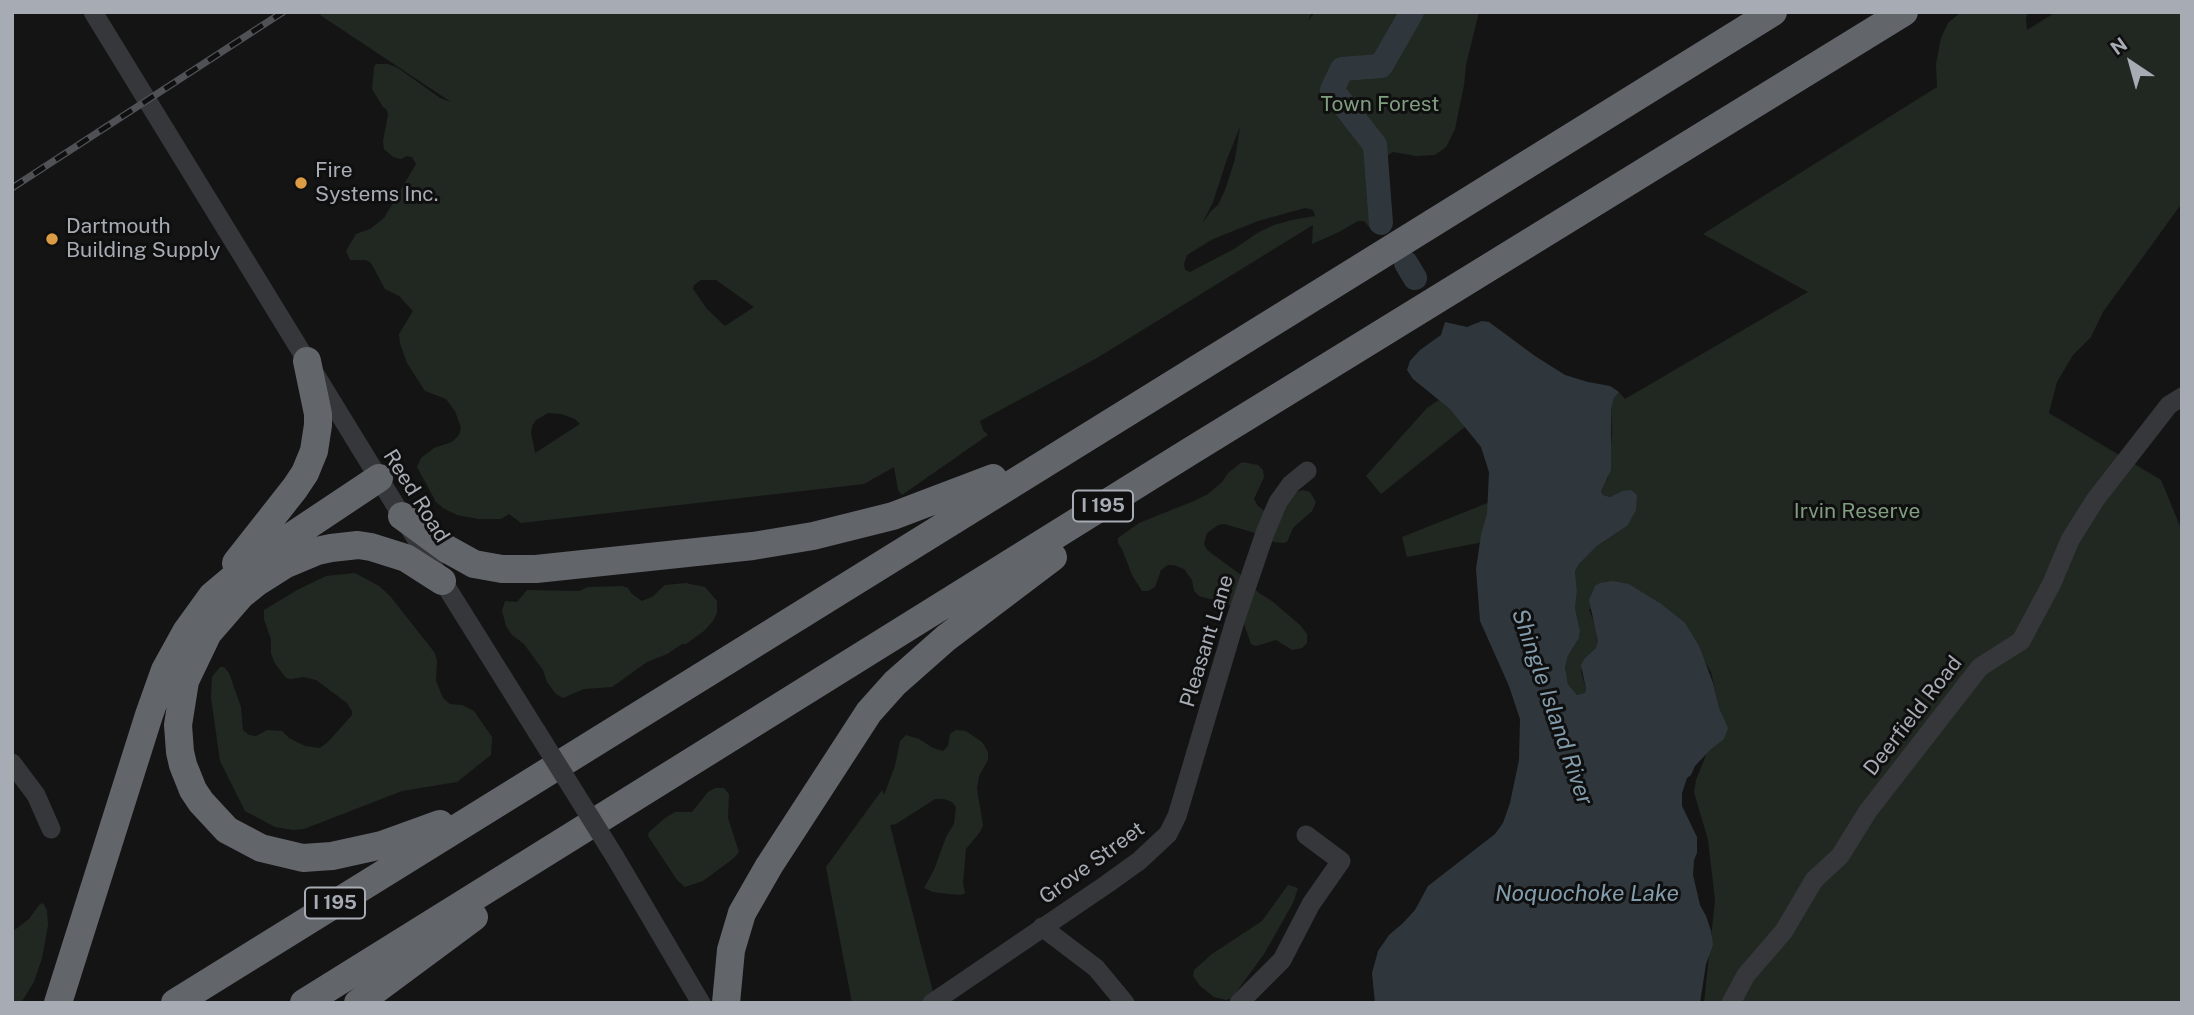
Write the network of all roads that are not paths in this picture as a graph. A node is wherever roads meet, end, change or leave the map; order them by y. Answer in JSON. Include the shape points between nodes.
{"nodes":[{"id":1,"x":93,"y":12,"type":"edge"},
{"id":2,"x":1773,"y":12,"type":"edge"},
{"id":3,"x":1904,"y":12,"type":"edge"},
{"id":4,"x":307,"y":361,"type":"junction"},
{"id":5,"x":2182,"y":397,"type":"edge"},
{"id":6,"x":1070,"y":447,"type":"junction"},
{"id":7,"x":1189,"y":453,"type":"junction"},
{"id":8,"x":1307,"y":471,"type":"dead end"},
{"id":9,"x":379,"y":478,"type":"junction"},
{"id":10,"x":402,"y":516,"type":"junction"},
{"id":11,"x":442,"y":581,"type":"junction"},
{"id":12,"x":212,"y":596,"type":"junction"},
{"id":13,"x":12,"y":763,"type":"edge"},
{"id":14,"x":495,"y":803,"type":"junction"},
{"id":15,"x":610,"y":813,"type":"junction"},
{"id":16,"x":51,"y":829,"type":"dead end"},
{"id":17,"x":1168,"y":834,"type":"joint"},
{"id":18,"x":1306,"y":835,"type":"dead end"},
{"id":19,"x":1042,"y":927,"type":"junction"},
{"id":20,"x":58,"y":1003,"type":"edge"},
{"id":21,"x":175,"y":1003,"type":"edge"},
{"id":22,"x":304,"y":1003,"type":"edge"},
{"id":23,"x":358,"y":1003,"type":"edge"},
{"id":24,"x":701,"y":1003,"type":"edge"},
{"id":25,"x":726,"y":1003,"type":"edge"},
{"id":26,"x":932,"y":1003,"type":"edge"},
{"id":27,"x":1125,"y":1003,"type":"edge"},
{"id":28,"x":1240,"y":1003,"type":"edge"},
{"id":29,"x":1731,"y":1003,"type":"edge"}],
"edges":[{"from":1,"to":4,"type":"street","name":"Reed Road"},
{"from":2,"to":6,"type":"highway","number":"I 195"},
{"from":3,"to":7,"type":"highway","number":"I 195"},
{"from":4,"to":9,"type":"street","name":"Reed Road"},
{"from":4,"to":12,"type":"highway","via":[[318,425],[310,462]]},
{"from":5,"to":29,"type":"street","name":"Deerfield Road","via":[[2169,405],[2095,500],[2070,540],[2021,641],[1980,667],[1868,811],[1840,856],[1814,880],[1784,931],[1746,975]]},
{"from":6,"to":10,"type":"highway","via":[[918,508],[838,531],[753,546],[562,566],[502,569],[474,564]]},
{"from":6,"to":14,"type":"highway","number":"I 195"},
{"from":7,"to":15,"type":"highway","number":"I 195"},
{"from":7,"to":25,"type":"highway","via":[[946,638],[869,712],[742,913],[731,950]]},
{"from":8,"to":17,"type":"street","name":"Pleasant Lane","via":[[1278,502],[1265,533]]},
{"from":9,"to":10,"type":"street","name":"Reed Road"},
{"from":9,"to":12,"type":"highway","via":[[250,564]]},
{"from":10,"to":11,"type":"street","name":"Reed Road"},
{"from":11,"to":14,"type":"highway","via":[[406,558],[358,545],[317,551],[271,572],[228,608],[200,648],[181,696],[180,752],[193,790],[219,822],[249,843],[289,856],[364,850]]},
{"from":11,"to":24,"type":"street","name":"Reed Road","bridge":true},
{"from":12,"to":20,"type":"highway","via":[[186,632],[157,691]]},
{"from":13,"to":16,"type":"street","via":[[36,795]]},
{"from":14,"to":21,"type":"highway","number":"I 195"},
{"from":15,"to":22,"type":"highway","number":"I 195"},
{"from":15,"to":23,"type":"highway"},
{"from":17,"to":19,"type":"street","name":"Grove Street","via":[[1139,861]]},
{"from":18,"to":28,"type":"street","via":[[1341,861],[1311,904],[1282,960]]},
{"from":19,"to":26,"type":"street","name":"Grove Street"},
{"from":19,"to":27,"type":"street","name":"Grove Street","via":[[1096,968]]}]}
